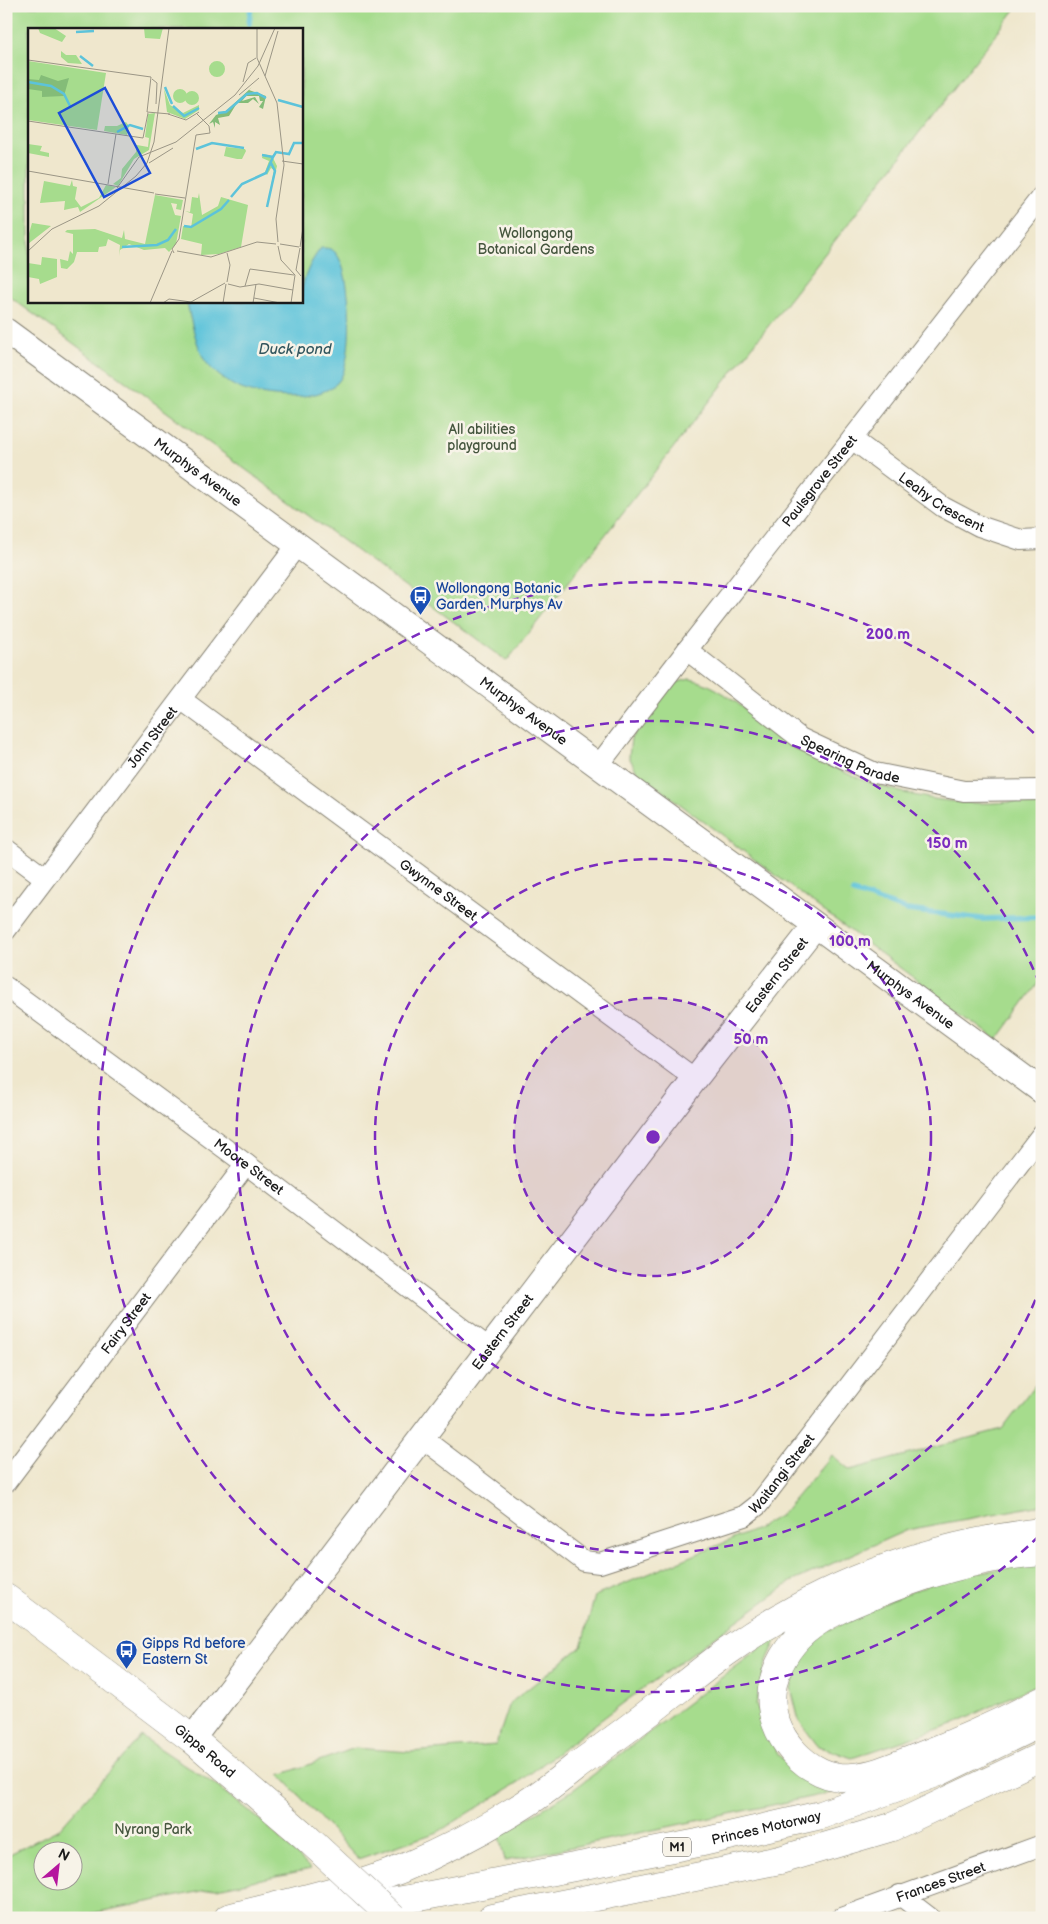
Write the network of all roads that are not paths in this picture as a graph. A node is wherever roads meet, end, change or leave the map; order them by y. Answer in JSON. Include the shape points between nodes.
{"nodes":[{"id":1,"x":1042,"y":196,"type":"edge"},
{"id":2,"x":6,"y":331,"type":"edge"},
{"id":3,"x":852,"y":439,"type":"junction"},
{"id":4,"x":1042,"y":540,"type":"edge"},
{"id":5,"x":298,"y":544,"type":"junction"},
{"id":6,"x":687,"y":650,"type":"junction"},
{"id":7,"x":182,"y":700,"type":"junction"},
{"id":8,"x":598,"y":766,"type":"junction"},
{"id":9,"x":1042,"y":790,"type":"edge"},
{"id":10,"x":6,"y":849,"type":"edge"},
{"id":11,"x":45,"y":878,"type":"junction"},
{"id":12,"x":815,"y":926,"type":"junction"},
{"id":13,"x":6,"y":930,"type":"edge"},
{"id":14,"x":6,"y":987,"type":"edge"},
{"id":15,"x":695,"y":1079,"type":"junction"},
{"id":16,"x":1042,"y":1091,"type":"edge"},
{"id":17,"x":1042,"y":1134,"type":"edge"},
{"id":18,"x":246,"y":1164,"type":"junction"},
{"id":19,"x":490,"y":1349,"type":"junction"},
{"id":20,"x":422,"y":1438,"type":"junction"},
{"id":21,"x":6,"y":1482,"type":"edge"},
{"id":22,"x":1042,"y":1532,"type":"edge"},
{"id":23,"x":1042,"y":1552,"type":"edge"},
{"id":24,"x":6,"y":1598,"type":"edge"},
{"id":25,"x":1042,"y":1702,"type":"edge"},
{"id":26,"x":1042,"y":1722,"type":"edge"},
{"id":27,"x":192,"y":1739,"type":"junction"},
{"id":28,"x":1042,"y":1756,"type":"edge"},
{"id":29,"x":1042,"y":1777,"type":"edge"},
{"id":30,"x":892,"y":1827,"type":"junction"},
{"id":31,"x":1042,"y":1846,"type":"edge"},
{"id":32,"x":900,"y":1895,"type":"junction"},
{"id":33,"x":228,"y":1918,"type":"edge"},
{"id":34,"x":297,"y":1918,"type":"edge"},
{"id":35,"x":393,"y":1918,"type":"edge"},
{"id":36,"x":492,"y":1918,"type":"edge"},
{"id":37,"x":841,"y":1918,"type":"edge"},
{"id":38,"x":930,"y":1918,"type":"edge"}],
"edges":[{"from":1,"to":3,"type":"street","name":"Paulsgrove Street"},
{"from":2,"to":5,"type":"street","name":"Murphys Avenue"},
{"from":3,"to":4,"type":"street","name":"Leahy Crescent","via":[[943,507],[979,526],[1021,540]]},
{"from":3,"to":6,"type":"street","name":"Paulsgrove Street"},
{"from":5,"to":7,"type":"street","name":"John Street"},
{"from":5,"to":8,"type":"street","name":"Murphys Avenue"},
{"from":6,"to":8,"type":"street","name":"Paulsgrove Street"},
{"from":6,"to":9,"type":"street","name":"Spearing Parade","via":[[800,738],[875,773],[964,791]]},
{"from":7,"to":11,"type":"street","name":"John Street"},
{"from":7,"to":15,"type":"street","name":"Gwynne Street"},
{"from":8,"to":12,"type":"street","name":"Murphys Avenue"},
{"from":10,"to":11,"type":"street"},
{"from":11,"to":13,"type":"street","name":"John Street"},
{"from":12,"to":15,"type":"street","name":"Eastern Street"},
{"from":12,"to":16,"type":"street","name":"Murphys Avenue"},
{"from":14,"to":18,"type":"street","name":"Moore Street"},
{"from":15,"to":19,"type":"street","name":"Eastern Street"},
{"from":17,"to":20,"type":"street","name":"Waitangi Street","via":[[758,1505],[744,1516],[600,1563],[584,1561]]},
{"from":18,"to":19,"type":"street","name":"Moore Street"},
{"from":18,"to":21,"type":"street","name":"Fairy Street"},
{"from":19,"to":20,"type":"street","name":"Eastern Street"},
{"from":20,"to":27,"type":"street","name":"Eastern Street"},
{"from":22,"to":33,"type":"main road","via":[[946,1548],[898,1562],[840,1586],[792,1610],[726,1651],[643,1718],[531,1800],[458,1843],[364,1882]]},
{"from":23,"to":25,"type":"main road","via":[[940,1570],[818,1621],[795,1641],[780,1664],[772,1690],[772,1705],[784,1741],[801,1760],[839,1777],[861,1776],[892,1768]]},
{"from":24,"to":27,"type":"main road","name":"Gipps Road"},
{"from":26,"to":34,"type":"main road","name":"Princes Motorway","number":"M1","via":[[939,1772],[821,1815],[689,1845]]},
{"from":27,"to":35,"type":"main road","name":"Gipps Road","bridge":true,"via":[[307,1838]]},
{"from":28,"to":30,"type":"main road"},
{"from":29,"to":30,"type":"main road"},
{"from":30,"to":36,"type":"main road","via":[[780,1860]]},
{"from":31,"to":32,"type":"street","name":"Frances Street"},
{"from":32,"to":37,"type":"street","name":"Frances Street"},
{"from":32,"to":38,"type":"street"}]}
